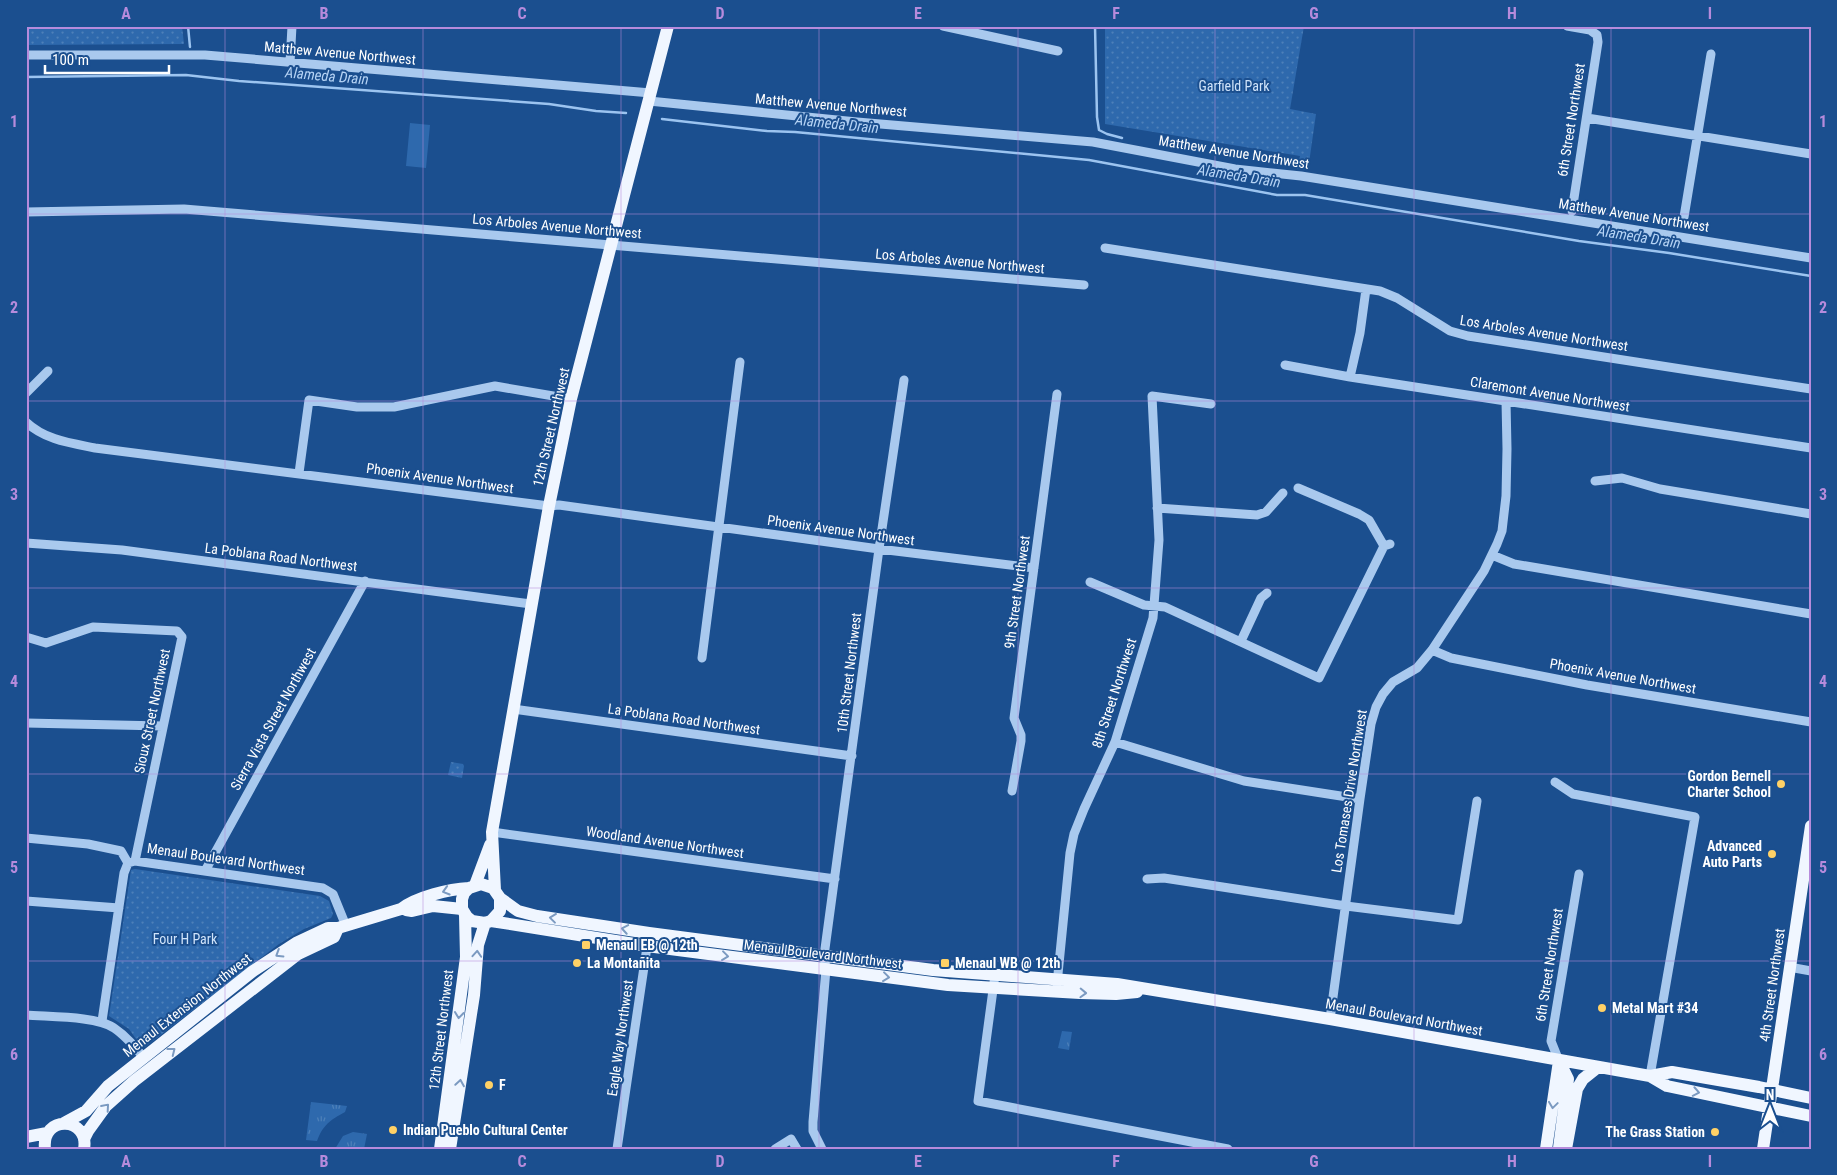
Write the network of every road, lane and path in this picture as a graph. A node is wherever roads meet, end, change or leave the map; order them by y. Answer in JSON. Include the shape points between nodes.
{"nodes":[{"id":1,"x":292,"y":26,"type":"edge"},
{"id":2,"x":668,"y":26,"type":"edge"},
{"id":3,"x":943,"y":26,"type":"edge"},
{"id":4,"x":1567,"y":26,"type":"edge"},
{"id":5,"x":1058,"y":51,"type":"dead end"},
{"id":6,"x":1711,"y":54,"type":"dead end"},
{"id":7,"x":26,"y":55,"type":"edge"},
{"id":8,"x":290,"y":63,"type":"junction"},
{"id":9,"x":650,"y":97,"type":"junction"},
{"id":10,"x":1587,"y":118,"type":"junction"},
{"id":11,"x":1698,"y":136,"type":"junction"},
{"id":12,"x":1811,"y":154,"type":"edge"},
{"id":13,"x":1572,"y":211,"type":"dead end"},
{"id":14,"x":26,"y":212,"type":"edge"},
{"id":15,"x":1684,"y":217,"type":"dead end"},
{"id":16,"x":611,"y":244,"type":"junction"},
{"id":17,"x":1105,"y":248,"type":"dead end"},
{"id":18,"x":1811,"y":258,"type":"edge"},
{"id":19,"x":1084,"y":285,"type":"dead end"},
{"id":20,"x":1366,"y":289,"type":"junction"},
{"id":21,"x":740,"y":362,"type":"dead end"},
{"id":22,"x":1285,"y":365,"type":"dead end"},
{"id":23,"x":48,"y":371,"type":"dead end"},
{"id":24,"x":1350,"y":377,"type":"junction"},
{"id":25,"x":904,"y":380,"type":"dead end"},
{"id":26,"x":1811,"y":389,"type":"edge"},
{"id":27,"x":26,"y":393,"type":"edge"},
{"id":28,"x":1056,"y":394,"type":"dead end"},
{"id":29,"x":571,"y":398,"type":"junction"},
{"id":30,"x":1506,"y":401,"type":"junction"},
{"id":31,"x":1210,"y":404,"type":"dead end"},
{"id":32,"x":26,"y":422,"type":"edge"},
{"id":33,"x":1811,"y":448,"type":"edge"},
{"id":34,"x":299,"y":473,"type":"junction"},
{"id":35,"x":1595,"y":481,"type":"dead end"},
{"id":36,"x":1298,"y":488,"type":"dead end"},
{"id":37,"x":1283,"y":494,"type":"dead end"},
{"id":38,"x":549,"y":506,"type":"junction"},
{"id":39,"x":1157,"y":508,"type":"junction"},
{"id":40,"x":1811,"y":514,"type":"edge"},
{"id":41,"x":718,"y":527,"type":"junction"},
{"id":42,"x":26,"y":543,"type":"edge"},
{"id":43,"x":879,"y":549,"type":"junction"},
{"id":44,"x":1492,"y":555,"type":"junction"},
{"id":45,"x":1034,"y":568,"type":"junction"},
{"id":46,"x":365,"y":581,"type":"junction"},
{"id":47,"x":1090,"y":582,"type":"dead end"},
{"id":48,"x":1267,"y":593,"type":"dead end"},
{"id":49,"x":531,"y":604,"type":"junction"},
{"id":50,"x":1154,"y":606,"type":"junction"},
{"id":51,"x":1811,"y":614,"type":"edge"},
{"id":52,"x":26,"y":637,"type":"edge"},
{"id":53,"x":1241,"y":641,"type":"junction"},
{"id":54,"x":1432,"y":650,"type":"junction"},
{"id":55,"x":702,"y":658,"type":"dead end"},
{"id":56,"x":513,"y":709,"type":"junction"},
{"id":57,"x":1811,"y":722,"type":"edge"},
{"id":58,"x":26,"y":723,"type":"edge"},
{"id":59,"x":163,"y":726,"type":"junction"},
{"id":60,"x":1115,"y":742,"type":"junction"},
{"id":61,"x":852,"y":756,"type":"junction"},
{"id":62,"x":1555,"y":782,"type":"dead end"},
{"id":63,"x":1012,"y":791,"type":"dead end"},
{"id":64,"x":1360,"y":799,"type":"junction"},
{"id":65,"x":1476,"y":801,"type":"dead end"},
{"id":66,"x":1811,"y":826,"type":"edge"},
{"id":67,"x":492,"y":836,"type":"junction"},
{"id":68,"x":26,"y":838,"type":"edge"},
{"id":69,"x":1810,"y":843,"type":"edge"},
{"id":70,"x":131,"y":862,"type":"junction"},
{"id":71,"x":206,"y":870,"type":"junction"},
{"id":72,"x":1579,"y":874,"type":"dead end"},
{"id":73,"x":835,"y":879,"type":"junction"},
{"id":74,"x":1147,"y":879,"type":"dead end"},
{"id":75,"x":472,"y":886,"type":"junction"},
{"id":76,"x":498,"y":894,"type":"junction"},
{"id":77,"x":26,"y":901,"type":"edge"},
{"id":78,"x":1346,"y":906,"type":"junction"},
{"id":79,"x":119,"y":908,"type":"junction"},
{"id":80,"x":401,"y":909,"type":"junction"},
{"id":81,"x":463,"y":912,"type":"junction"},
{"id":82,"x":488,"y":922,"type":"junction"},
{"id":83,"x":342,"y":927,"type":"junction"},
{"id":84,"x":649,"y":933,"type":"junction"},
{"id":85,"x":647,"y":946,"type":"junction"},
{"id":86,"x":824,"y":956,"type":"junction"},
{"id":87,"x":1789,"y":967,"type":"junction"},
{"id":88,"x":826,"y":969,"type":"junction"},
{"id":89,"x":1811,"y":970,"type":"edge"},
{"id":90,"x":995,"y":975,"type":"junction"},
{"id":91,"x":1057,"y":986,"type":"junction"},
{"id":92,"x":994,"y":988,"type":"junction"},
{"id":93,"x":26,"y":1015,"type":"edge"},
{"id":94,"x":1330,"y":1018,"type":"junction"},
{"id":95,"x":102,"y":1021,"type":"junction"},
{"id":96,"x":144,"y":1058,"type":"junction"},
{"id":97,"x":1559,"y":1061,"type":"junction"},
{"id":98,"x":1598,"y":1067,"type":"junction"},
{"id":99,"x":1650,"y":1076,"type":"junction"},
{"id":100,"x":1772,"y":1090,"type":"junction"},
{"id":101,"x":1811,"y":1098,"type":"edge"},
{"id":102,"x":1769,"y":1106,"type":"junction"},
{"id":103,"x":1811,"y":1116,"type":"edge"},
{"id":104,"x":64,"y":1123,"type":"junction"},
{"id":105,"x":47,"y":1134,"type":"junction"},
{"id":106,"x":26,"y":1137,"type":"edge"},
{"id":107,"x":84,"y":1146,"type":"edge"},
{"id":108,"x":617,"y":1148,"type":"edge"},
{"id":109,"x":45,"y":1149,"type":"edge"},
{"id":110,"x":440,"y":1149,"type":"edge"},
{"id":111,"x":450,"y":1149,"type":"edge"},
{"id":112,"x":775,"y":1149,"type":"edge"},
{"id":113,"x":797,"y":1149,"type":"edge"},
{"id":114,"x":822,"y":1149,"type":"edge"},
{"id":115,"x":1228,"y":1149,"type":"edge"},
{"id":116,"x":1546,"y":1149,"type":"edge"},
{"id":117,"x":1560,"y":1149,"type":"edge"},
{"id":118,"x":1566,"y":1149,"type":"edge"},
{"id":119,"x":1763,"y":1149,"type":"edge"}],
"edges":[{"from":1,"to":8,"type":"street"},
{"from":2,"to":9,"type":"main road","name":"12th Street Northwest"},
{"from":3,"to":5,"type":"street"},
{"from":4,"to":10,"type":"street","name":"6th Street Northwest","via":[[1590,30],[1597,35]]},
{"from":6,"to":11,"type":"street"},
{"from":7,"to":8,"type":"street","name":"Matthew Avenue Northwest","via":[[185,54]]},
{"from":8,"to":9,"type":"street","name":"Matthew Avenue Northwest"},
{"from":9,"to":16,"type":"main road","name":"12th Street Northwest"},
{"from":9,"to":18,"type":"street","name":"Matthew Avenue Northwest","via":[[857,122],[1093,142],[1235,169],[1300,176]]},
{"from":10,"to":11,"type":"street"},
{"from":10,"to":13,"type":"street","name":"6th Street Northwest"},
{"from":11,"to":12,"type":"street"},
{"from":11,"to":15,"type":"street"},
{"from":14,"to":16,"type":"street","name":"Los Arboles Avenue Northwest","via":[[184,209]]},
{"from":16,"to":19,"type":"street","name":"Los Arboles Avenue Northwest"},
{"from":16,"to":29,"type":"main road","name":"12th Street Northwest"},
{"from":17,"to":20,"type":"street","name":"Los Arboles Avenue Northwest"},
{"from":20,"to":24,"type":"street"},
{"from":20,"to":26,"type":"street","name":"Los Arboles Avenue Northwest","via":[[1397,298],[1450,331],[1468,336]]},
{"from":21,"to":41,"type":"street"},
{"from":22,"to":24,"type":"street","name":"Claremont Avenue Northwest"},
{"from":23,"to":27,"type":"street"},
{"from":24,"to":30,"type":"street","name":"Claremont Avenue Northwest"},
{"from":25,"to":43,"type":"street","name":"10th Street Northwest"},
{"from":28,"to":45,"type":"street","name":"9th Street Northwest"},
{"from":29,"to":34,"type":"street","via":[[495,386],[394,408],[309,400]]},
{"from":29,"to":38,"type":"main road","name":"12th Street Northwest"},
{"from":30,"to":33,"type":"street","name":"Claremont Avenue Northwest"},
{"from":30,"to":44,"type":"street","name":"Los Tomases Drive Northwest","via":[[1505,517]]},
{"from":31,"to":39,"type":"street","name":"8th Street Northwest","via":[[1152,396]]},
{"from":32,"to":34,"type":"street","name":"Phoenix Avenue Northwest","via":[[34,430],[56,440],[95,448]]},
{"from":34,"to":38,"type":"street","name":"Phoenix Avenue Northwest"},
{"from":35,"to":40,"type":"street","via":[[1622,478],[1660,490]]},
{"from":36,"to":53,"type":"street","via":[[1369,520],[1387,545],[1319,678]]},
{"from":37,"to":39,"type":"street","via":[[1266,512],[1257,515]]},
{"from":38,"to":41,"type":"street","name":"Phoenix Avenue Northwest"},
{"from":38,"to":49,"type":"main road","name":"12th Street Northwest"},
{"from":39,"to":50,"type":"street","name":"8th Street Northwest","via":[[1159,540]]},
{"from":41,"to":43,"type":"street","name":"Phoenix Avenue Northwest"},
{"from":41,"to":55,"type":"street"},
{"from":42,"to":46,"type":"street","name":"La Poblana Road Northwest","via":[[122,550]]},
{"from":43,"to":45,"type":"street","name":"Phoenix Avenue Northwest"},
{"from":43,"to":61,"type":"street","name":"10th Street Northwest"},
{"from":44,"to":51,"type":"street","via":[[1514,564]]},
{"from":44,"to":54,"type":"street","name":"Los Tomases Drive Northwest"},
{"from":45,"to":63,"type":"street","name":"9th Street Northwest","via":[[1014,718],[1021,741]]},
{"from":46,"to":49,"type":"street","name":"La Poblana Road Northwest"},
{"from":46,"to":71,"type":"street","name":"Sierra Vista Street Northwest"},
{"from":47,"to":50,"type":"street","via":[[1144,605]]},
{"from":48,"to":53,"type":"street","via":[[1261,598]]},
{"from":49,"to":56,"type":"main road","name":"12th Street Northwest"},
{"from":50,"to":53,"type":"street","via":[[1165,607]]},
{"from":50,"to":60,"type":"street","name":"8th Street Northwest"},
{"from":52,"to":59,"type":"street","name":"Sioux Street Northwest","via":[[46,643],[93,627],[177,631],[182,637]]},
{"from":54,"to":57,"type":"street","name":"Phoenix Avenue Northwest","via":[[1451,658],[1587,685]]},
{"from":54,"to":64,"type":"street","name":"Los Tomases Drive Northwest","via":[[1417,668],[1393,682],[1376,707]]},
{"from":56,"to":61,"type":"street","name":"La Poblana Road Northwest"},
{"from":56,"to":67,"type":"main road","name":"12th Street Northwest"},
{"from":58,"to":59,"type":"street"},
{"from":59,"to":70,"type":"street","name":"Sioux Street Northwest"},
{"from":60,"to":64,"type":"street","via":[[1244,780]]},
{"from":60,"to":91,"type":"street","name":"8th Street Northwest","via":[[1074,834]]},
{"from":61,"to":73,"type":"street","name":"10th Street Northwest"},
{"from":62,"to":99,"type":"street","via":[[1573,794],[1695,817]]},
{"from":64,"to":78,"type":"street","name":"Los Tomases Drive Northwest"},
{"from":65,"to":78,"type":"street","via":[[1458,920]]},
{"from":66,"to":69,"type":"main road","name":"4th Street Northwest"},
{"from":67,"to":73,"type":"street","name":"Woodland Avenue Northwest"},
{"from":67,"to":75,"type":"main road","name":"12th Street Northwest"},
{"from":67,"to":76,"type":"main road","name":"12th Street Northwest"},
{"from":68,"to":70,"type":"street","name":"Menaul Boulevard Northwest","via":[[88,844],[120,851]]},
{"from":69,"to":87,"type":"main road","name":"4th Street Northwest"},
{"from":70,"to":71,"type":"street","name":"Menaul Boulevard Northwest"},
{"from":70,"to":79,"type":"street","name":"Sioux Street Northwest","via":[[124,873]]},
{"from":71,"to":83,"type":"street","name":"Menaul Boulevard Northwest","via":[[323,888],[333,894]]},
{"from":72,"to":97,"type":"street","name":"6th Street Northwest","via":[[1551,1041]]},
{"from":73,"to":86,"type":"street","name":"10th Street Northwest"},
{"from":74,"to":78,"type":"street","via":[[1164,878]]},
{"from":75,"to":76,"type":"main road","via":[[487,885]]},
{"from":75,"to":80,"type":"main road","one_way":true,"via":[[409,903]]},
{"from":75,"to":81,"type":"main road","via":[[462,899]]},
{"from":76,"to":82,"type":"main road","via":[[500,911]]},
{"from":84,"to":76,"type":"main road","name":"Menaul Boulevard Northwest","one_way":true,"via":[[526,914]]},
{"from":77,"to":79,"type":"street"},
{"from":78,"to":94,"type":"street","name":"Los Tomases Drive Northwest"},
{"from":79,"to":95,"type":"street","name":"Sioux Street Northwest"},
{"from":80,"to":81,"type":"main road","via":[[412,911],[442,906]]},
{"from":80,"to":83,"type":"main road"},
{"from":81,"to":82,"type":"main road","via":[[472,921]]},
{"from":81,"to":110,"type":"main road","name":"12th Street Northwest","one_way":true,"via":[[466,957]]},
{"from":82,"to":85,"type":"main road","name":"Menaul Boulevard Northwest"},
{"from":111,"to":82,"type":"main road","name":"12th Street Northwest","one_way":true,"via":[[474,995],[478,945]]},
{"from":83,"to":96,"type":"main road","name":"Menaul Extension Northwest","one_way":true,"via":[[328,928],[296,943],[253,971]]},
{"from":107,"to":83,"type":"main road","name":"Menaul Extension Northwest","one_way":true,"via":[[88,1130],[106,1106],[134,1080],[298,954],[334,937]]},
{"from":84,"to":85,"type":"street","name":"Eagle Way Northwest"},
{"from":84,"to":86,"type":"main road","name":"Menaul Boulevard Northwest"},
{"from":85,"to":88,"type":"main road","name":"Menaul Boulevard Northwest","one_way":true},
{"from":85,"to":108,"type":"street","name":"Eagle Way Northwest"},
{"from":86,"to":88,"type":"street","name":"10th Street Northwest"},
{"from":86,"to":90,"type":"main road","name":"Menaul Boulevard Northwest"},
{"from":87,"to":89,"type":"street"},
{"from":87,"to":100,"type":"main road","name":"4th Street Northwest"},
{"from":88,"to":92,"type":"main road","name":"Menaul Boulevard Northwest","one_way":true},
{"from":88,"to":114,"type":"street","name":"10th Street Northwest","via":[[812,1122]]},
{"from":90,"to":91,"type":"main road","name":"Menaul Boulevard Northwest"},
{"from":90,"to":92,"type":"street"},
{"from":91,"to":92,"type":"main road","name":"Menaul Boulevard Northwest"},
{"from":91,"to":94,"type":"main road","name":"Menaul Boulevard Northwest","via":[[1117,984]]},
{"from":92,"to":115,"type":"street","via":[[978,1101]]},
{"from":93,"to":95,"type":"street"},
{"from":94,"to":97,"type":"main road","name":"Menaul Boulevard Northwest"},
{"from":95,"to":96,"type":"street","via":[[128,1038]]},
{"from":96,"to":104,"type":"main road","name":"Menaul Extension Northwest","via":[[108,1086],[86,1111]]},
{"from":97,"to":98,"type":"main road","name":"Menaul Boulevard Northwest"},
{"from":97,"to":116,"type":"main road","name":"6th Street Northwest","one_way":true},
{"from":97,"to":117,"type":"main road","name":"6th Street Northwest","via":[[1568,1079]]},
{"from":98,"to":99,"type":"main road","name":"Menaul Boulevard Northwest"},
{"from":98,"to":118,"type":"main road","via":[[1583,1079],[1577,1089]]},
{"from":99,"to":100,"type":"main road","name":"Menaul Boulevard Northwest","via":[[1672,1072]]},
{"from":99,"to":102,"type":"main road","name":"Menaul Boulevard Northwest","one_way":true,"via":[[1668,1086]]},
{"from":100,"to":101,"type":"main road","name":"Menaul Boulevard Northwest"},
{"from":100,"to":102,"type":"main road","name":"4th Street Northwest"},
{"from":102,"to":103,"type":"main road","name":"Menaul Boulevard Northwest"},
{"from":102,"to":119,"type":"main road","name":"4th Street Northwest"},
{"from":104,"to":105,"type":"main road","name":"Menaul Extension Northwest","via":[[53,1127]]},
{"from":104,"to":107,"type":"main road","via":[[77,1128]]},
{"from":105,"to":106,"type":"main road"},
{"from":105,"to":109,"type":"main road"},
{"from":112,"to":113,"type":"street","via":[[791,1139]]}]}
